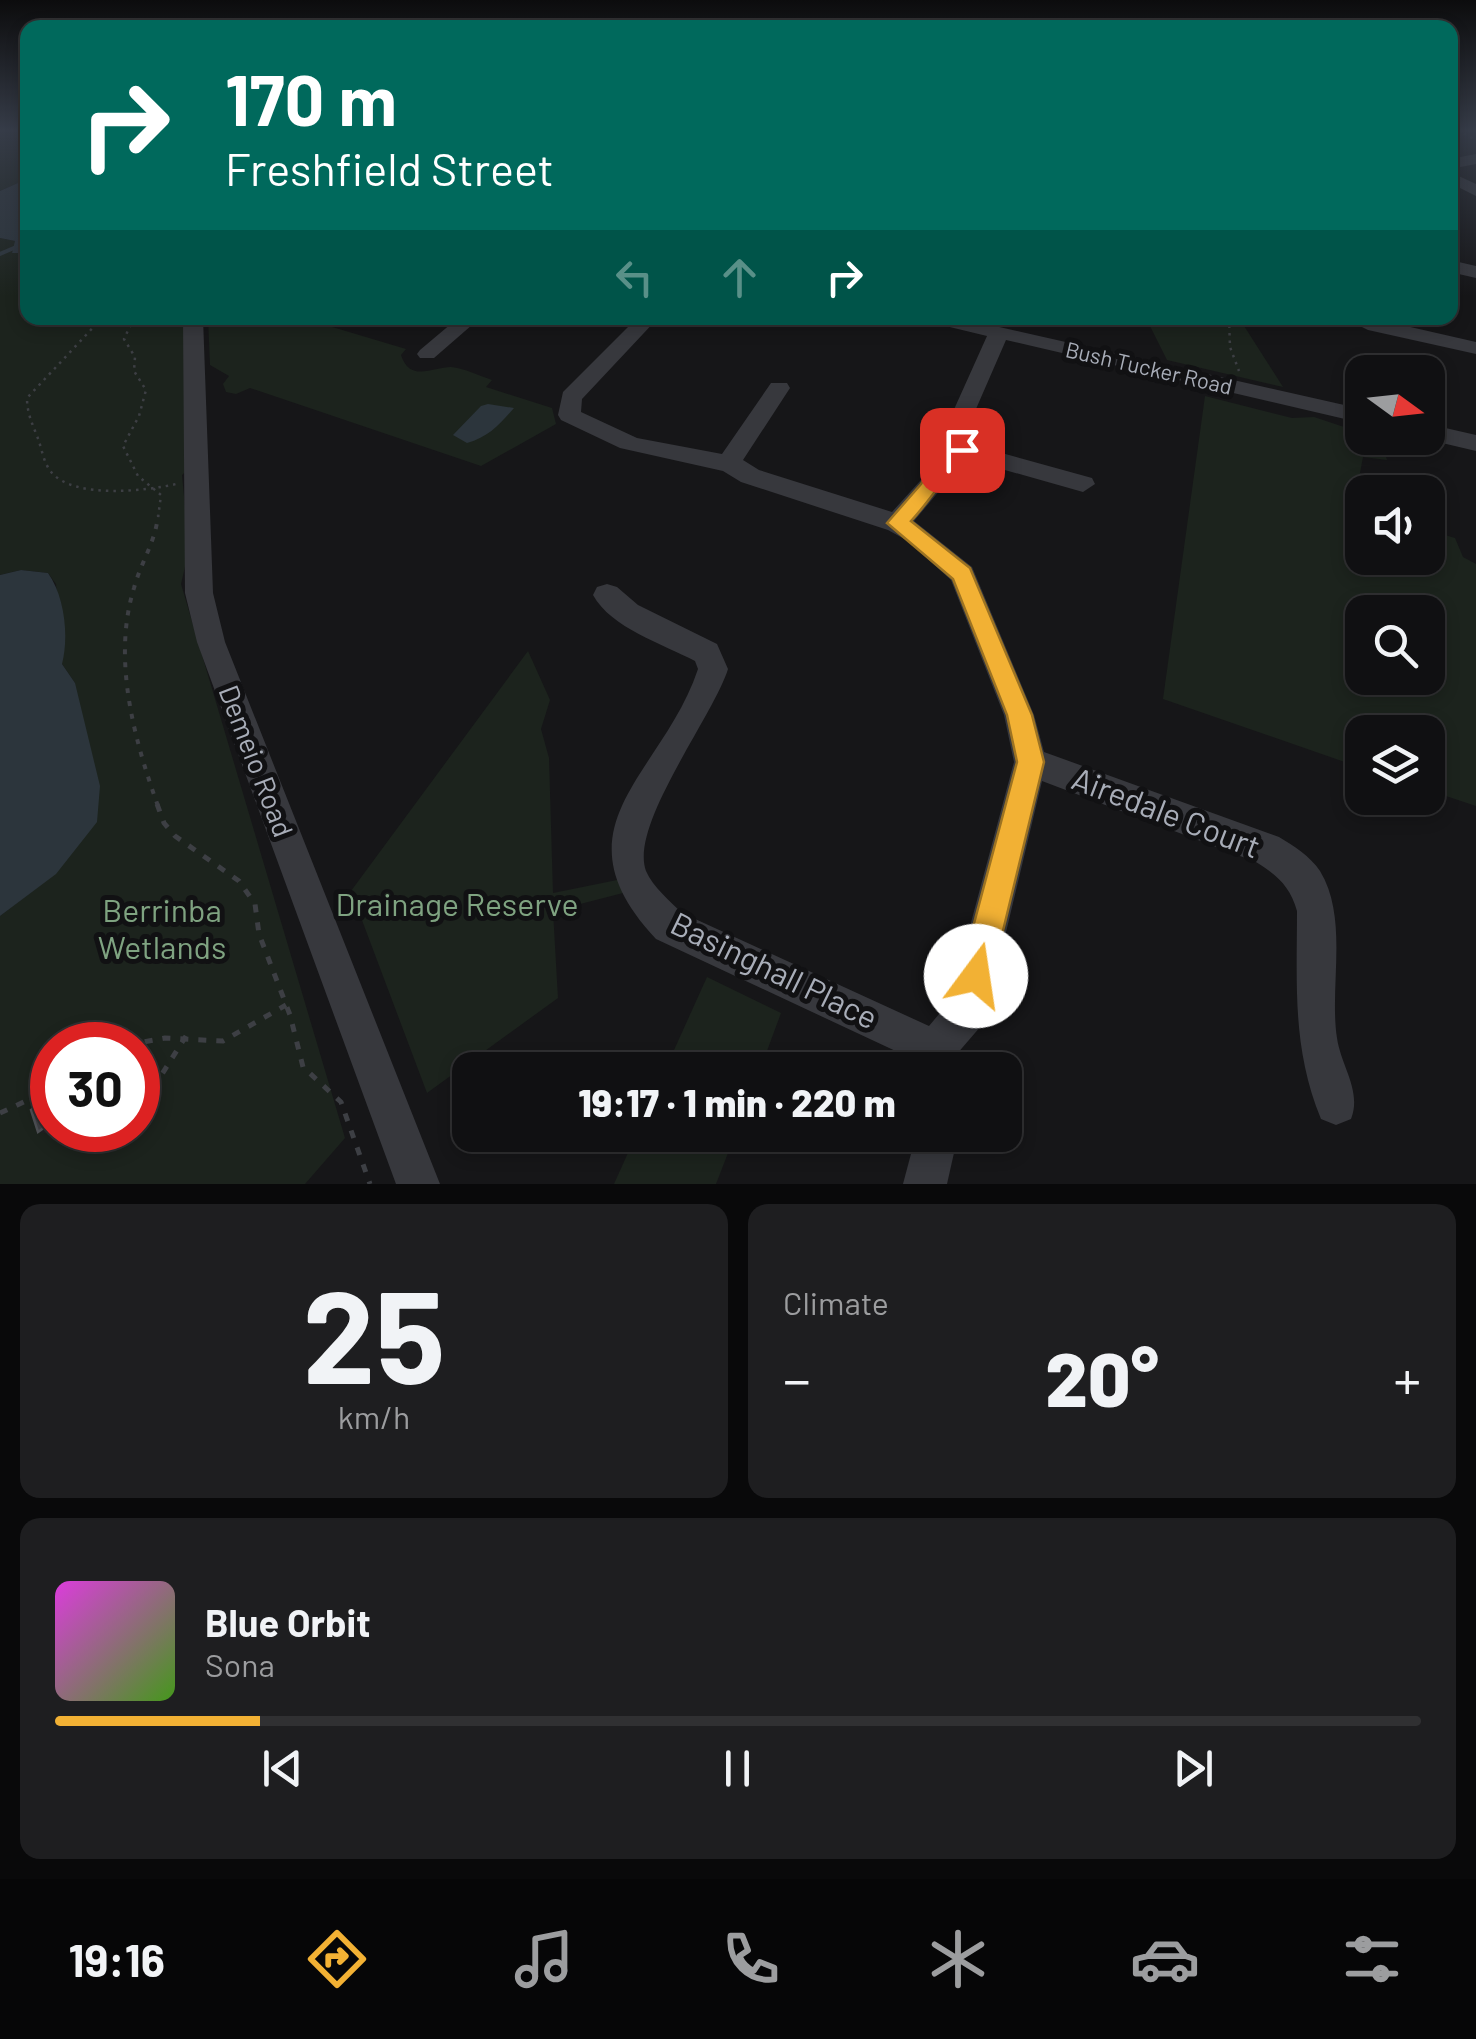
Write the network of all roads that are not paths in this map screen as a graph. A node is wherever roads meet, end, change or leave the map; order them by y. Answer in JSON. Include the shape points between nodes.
{"nodes":[{"id":1,"x":193,"y":325,"type":"edge"},
{"id":2,"x":462,"y":325,"type":"edge"},
{"id":3,"x":641,"y":325,"type":"edge"},
{"id":4,"x":965,"y":325,"type":"edge"},
{"id":5,"x":1373,"y":325,"type":"edge"},
{"id":6,"x":999,"y":333,"type":"junction"},
{"id":7,"x":1476,"y":348,"type":"edge"},
{"id":8,"x":427,"y":354,"type":"dead end"},
{"id":9,"x":779,"y":388,"type":"dead end"},
{"id":10,"x":1345,"y":412,"type":"edge"},
{"id":11,"x":1445,"y":436,"type":"edge"},
{"id":12,"x":1476,"y":444,"type":"edge"},
{"id":13,"x":962,"y":450,"type":"junction"},
{"id":14,"x":730,"y":461,"type":"junction"},
{"id":15,"x":1083,"y":484,"type":"dead end"},
{"id":16,"x":898,"y":523,"type":"junction"},
{"id":17,"x":607,"y":595,"type":"dead end"},
{"id":18,"x":1030,"y":762,"type":"junction"},
{"id":19,"x":923,"y":1052,"type":"edge"},
{"id":20,"x":941,"y":1052,"type":"edge"},
{"id":21,"x":1336,"y":1104,"type":"dead end"},
{"id":22,"x":932,"y":1152,"type":"edge"},
{"id":23,"x":418,"y":1184,"type":"edge"},
{"id":24,"x":925,"y":1184,"type":"edge"}],
"edges":[{"from":1,"to":23,"type":"street","name":"Demeio Road","via":[[199,593],[211,642]]},
{"from":2,"to":8,"type":"street"},
{"from":3,"to":14,"type":"street","via":[[571,398],[569,414],[585,427],[696,460]]},
{"from":4,"to":6,"type":"street","name":"Bush Tucker Road"},
{"from":5,"to":7,"type":"street"},
{"from":6,"to":10,"type":"street","name":"Bush Tucker Road"},
{"from":6,"to":13,"type":"street","via":[[958,425]]},
{"from":9,"to":14,"type":"street"},
{"from":11,"to":12,"type":"street"},
{"from":13,"to":15,"type":"street"},
{"from":13,"to":16,"type":"street"},
{"from":14,"to":16,"type":"street","via":[[750,476]]},
{"from":16,"to":18,"type":"street","via":[[962,574],[1020,715]]},
{"from":17,"to":19,"type":"street","name":"Basinghall Place","via":[[628,613],[707,653],[714,670],[630,828],[627,864],[640,896],[669,926]]},
{"from":18,"to":20,"type":"street","via":[[967,1012]]},
{"from":18,"to":21,"type":"street","name":"Airedale Court","via":[[1268,849],[1307,883],[1316,911],[1317,1039]]},
{"from":22,"to":24,"type":"street"}]}
